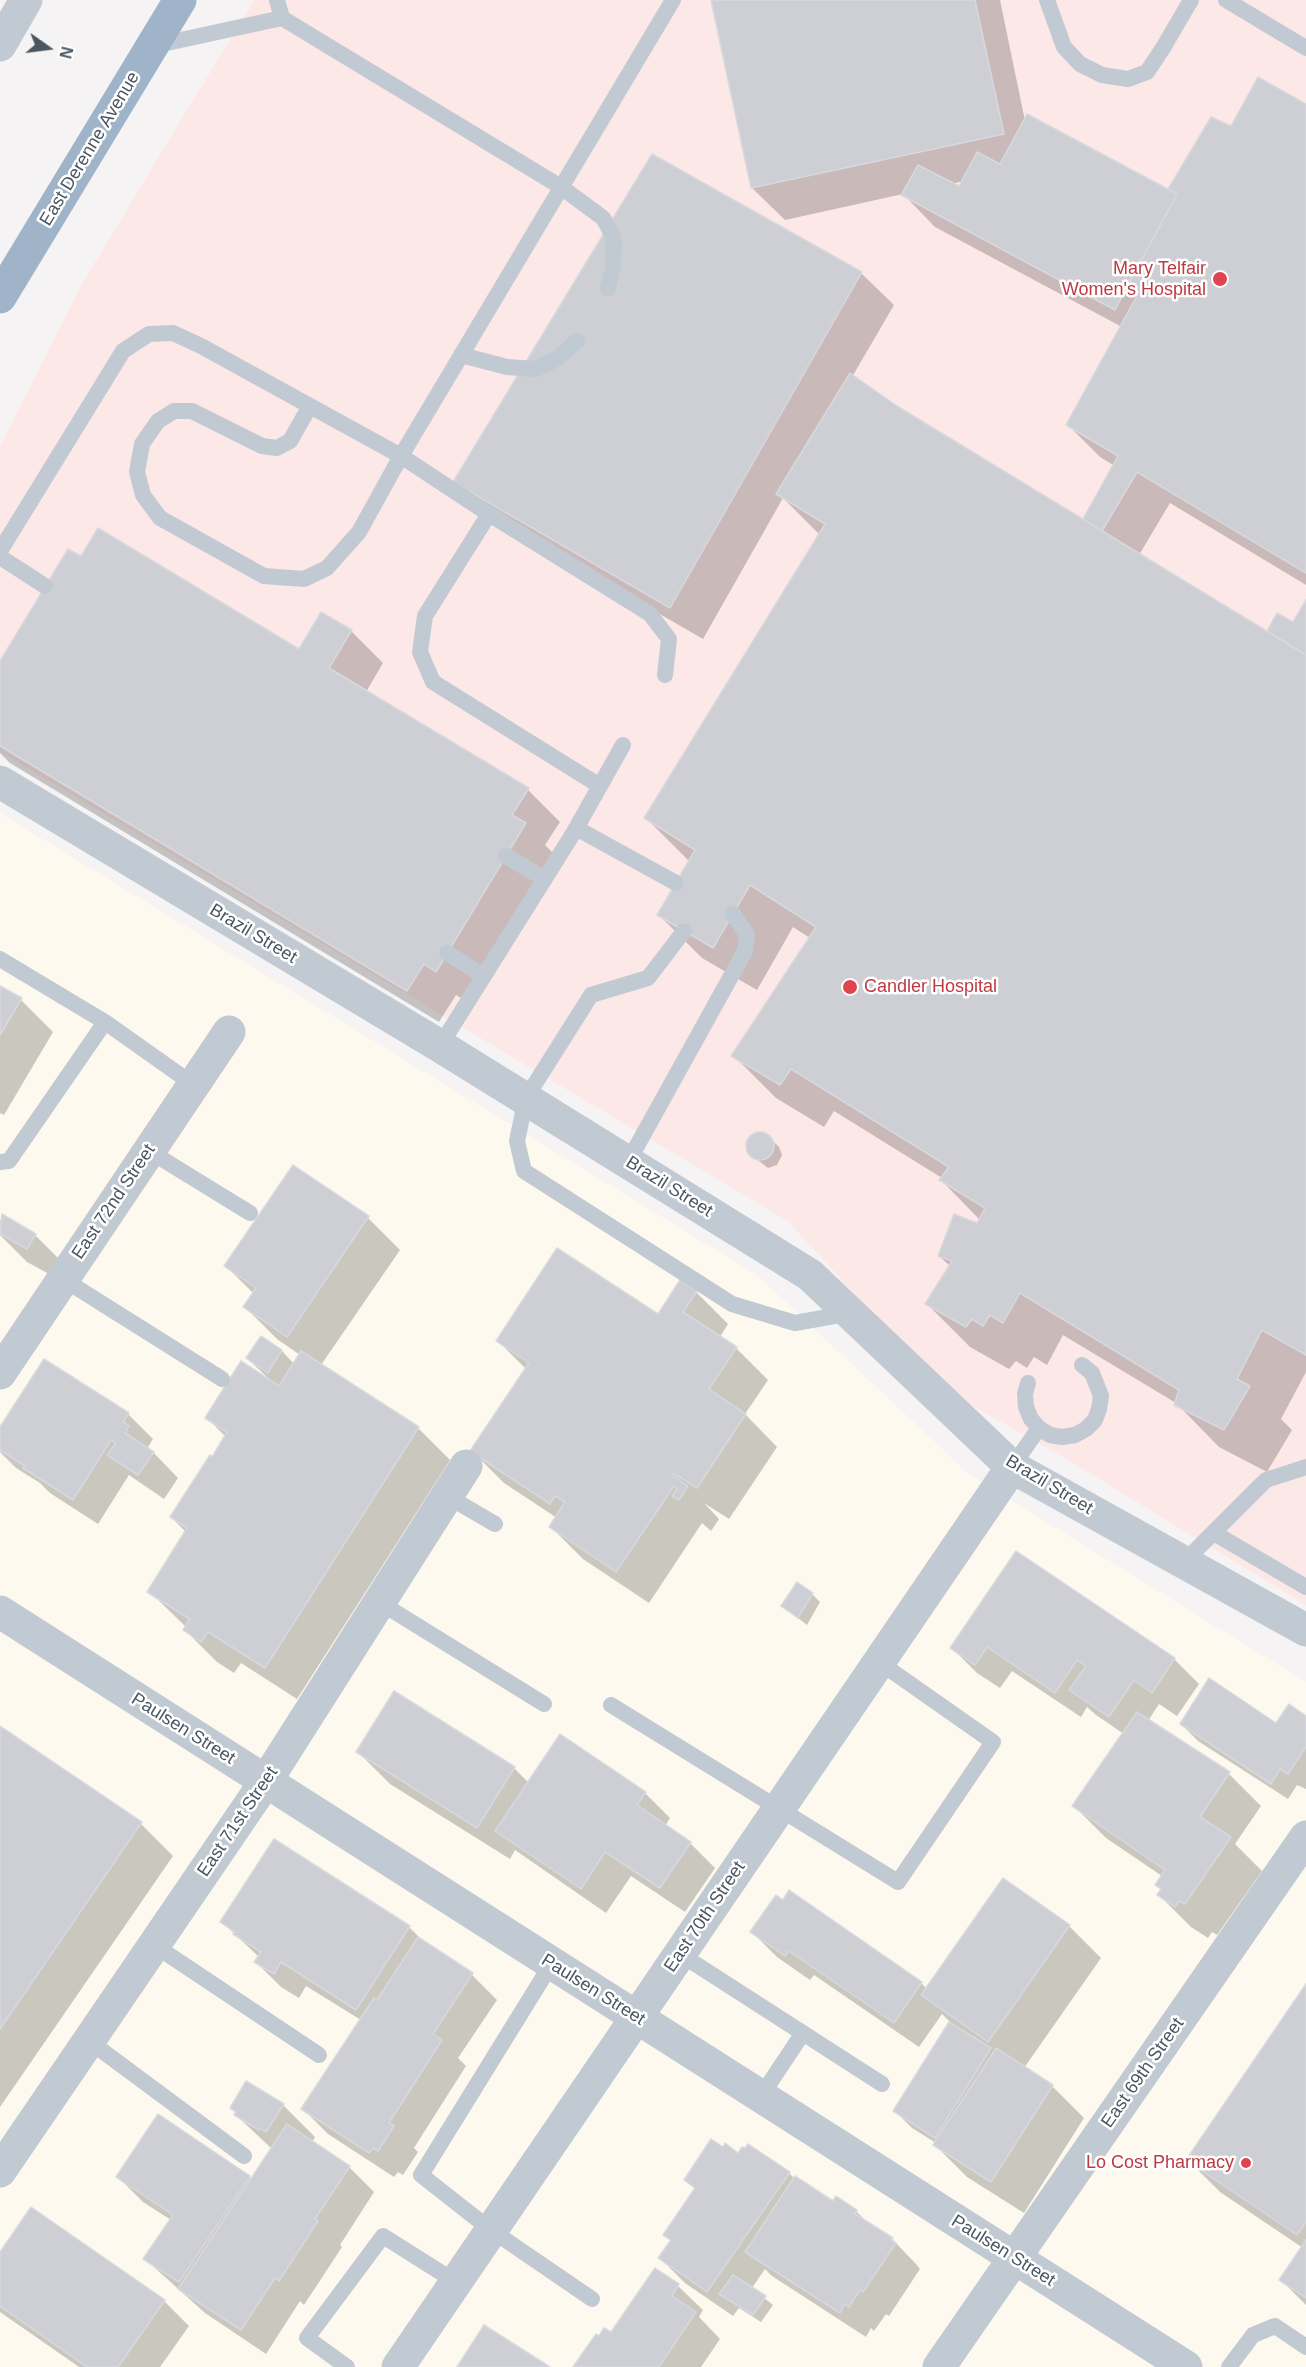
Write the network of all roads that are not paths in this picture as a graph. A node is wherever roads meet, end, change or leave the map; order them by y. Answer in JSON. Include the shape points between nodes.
{"nodes":[{"id":1,"x":26,"y":0,"type":"edge"},
{"id":2,"x":180,"y":0,"type":"edge"},
{"id":3,"x":277,"y":0,"type":"edge"},
{"id":4,"x":673,"y":0,"type":"edge"},
{"id":5,"x":1047,"y":0,"type":"edge"},
{"id":6,"x":1191,"y":0,"type":"edge"},
{"id":7,"x":1226,"y":0,"type":"edge"},
{"id":8,"x":282,"y":18,"type":"junction"},
{"id":9,"x":0,"y":45,"type":"edge"},
{"id":10,"x":152,"y":46,"type":"junction"},
{"id":11,"x":1306,"y":48,"type":"edge"},
{"id":12,"x":561,"y":187,"type":"junction"},
{"id":13,"x":608,"y":288,"type":"dead end"},
{"id":14,"x":0,"y":297,"type":"edge"},
{"id":15,"x":577,"y":341,"type":"dead end"},
{"id":16,"x":462,"y":355,"type":"junction"},
{"id":17,"x":310,"y":406,"type":"junction"},
{"id":18,"x":401,"y":456,"type":"junction"},
{"id":19,"x":489,"y":514,"type":"junction"},
{"id":20,"x":0,"y":551,"type":"edge"},
{"id":21,"x":0,"y":557,"type":"edge"},
{"id":22,"x":45,"y":586,"type":"dead end"},
{"id":23,"x":665,"y":675,"type":"dead end"},
{"id":24,"x":623,"y":745,"type":"dead end"},
{"id":25,"x":0,"y":782,"type":"edge"},
{"id":26,"x":600,"y":786,"type":"junction"},
{"id":27,"x":576,"y":828,"type":"junction"},
{"id":28,"x":506,"y":856,"type":"dead end"},
{"id":29,"x":545,"y":879,"type":"junction"},
{"id":30,"x":676,"y":883,"type":"dead end"},
{"id":31,"x":733,"y":914,"type":"dead end"},
{"id":32,"x":684,"y":931,"type":"dead end"},
{"id":33,"x":447,"y":953,"type":"dead end"},
{"id":34,"x":0,"y":959,"type":"edge"},
{"id":35,"x":484,"y":976,"type":"junction"},
{"id":36,"x":105,"y":1022,"type":"junction"},
{"id":37,"x":229,"y":1032,"type":"dead end"},
{"id":38,"x":440,"y":1046,"type":"junction"},
{"id":39,"x":194,"y":1085,"type":"junction"},
{"id":40,"x":526,"y":1098,"type":"junction"},
{"id":41,"x":149,"y":1151,"type":"junction"},
{"id":42,"x":0,"y":1162,"type":"edge"},
{"id":43,"x":628,"y":1162,"type":"junction"},
{"id":44,"x":250,"y":1213,"type":"dead end"},
{"id":45,"x":63,"y":1279,"type":"junction"},
{"id":46,"x":851,"y":1313,"type":"junction"},
{"id":47,"x":3,"y":1363,"type":"edge"},
{"id":48,"x":1082,"y":1365,"type":"dead end"},
{"id":49,"x":222,"y":1379,"type":"dead end"},
{"id":50,"x":1028,"y":1383,"type":"dead end"},
{"id":51,"x":1039,"y":1428,"type":"junction"},
{"id":52,"x":466,"y":1466,"type":"dead end"},
{"id":53,"x":1012,"y":1467,"type":"junction"},
{"id":54,"x":1306,"y":1467,"type":"edge"},
{"id":55,"x":447,"y":1496,"type":"junction"},
{"id":56,"x":495,"y":1524,"type":"dead end"},
{"id":57,"x":1215,"y":1533,"type":"junction"},
{"id":58,"x":1185,"y":1561,"type":"junction"},
{"id":59,"x":1306,"y":1587,"type":"edge"},
{"id":60,"x":379,"y":1602,"type":"junction"},
{"id":61,"x":0,"y":1612,"type":"edge"},
{"id":62,"x":1306,"y":1630,"type":"edge"},
{"id":63,"x":879,"y":1662,"type":"junction"},
{"id":64,"x":544,"y":1704,"type":"dead end"},
{"id":65,"x":611,"y":1706,"type":"dead end"},
{"id":66,"x":266,"y":1781,"type":"junction"},
{"id":67,"x":779,"y":1810,"type":"junction"},
{"id":68,"x":1306,"y":1837,"type":"edge"},
{"id":69,"x":154,"y":1945,"type":"junction"},
{"id":70,"x":680,"y":1954,"type":"junction"},
{"id":71,"x":552,"y":1964,"type":"junction"},
{"id":72,"x":637,"y":2017,"type":"junction"},
{"id":73,"x":803,"y":2033,"type":"junction"},
{"id":74,"x":88,"y":2041,"type":"junction"},
{"id":75,"x":319,"y":2055,"type":"dead end"},
{"id":76,"x":882,"y":2084,"type":"dead end"},
{"id":77,"x":761,"y":2096,"type":"junction"},
{"id":78,"x":244,"y":2156,"type":"dead end"},
{"id":79,"x":0,"y":2171,"type":"edge"},
{"id":80,"x":491,"y":2230,"type":"junction"},
{"id":81,"x":1015,"y":2258,"type":"junction"},
{"id":82,"x":456,"y":2282,"type":"junction"},
{"id":83,"x":592,"y":2299,"type":"dead end"},
{"id":84,"x":1306,"y":2347,"type":"edge"},
{"id":85,"x":347,"y":2367,"type":"edge"},
{"id":86,"x":398,"y":2367,"type":"edge"},
{"id":87,"x":939,"y":2367,"type":"edge"},
{"id":88,"x":1186,"y":2367,"type":"edge"},
{"id":89,"x":1229,"y":2367,"type":"edge"}],
"edges":[{"from":1,"to":9,"type":"street"},
{"from":2,"to":10,"type":"highway","name":"East Derenne Avenue"},
{"from":3,"to":8,"type":"lane"},
{"from":4,"to":12,"type":"lane"},
{"from":5,"to":6,"type":"lane","via":[[1064,47],[1080,64],[1102,75],[1128,80],[1147,72]]},
{"from":7,"to":11,"type":"lane"},
{"from":8,"to":10,"type":"lane"},
{"from":8,"to":12,"type":"lane"},
{"from":10,"to":14,"type":"highway","name":"East Derenne Avenue"},
{"from":12,"to":13,"type":"lane","via":[[603,218],[614,238]]},
{"from":12,"to":16,"type":"lane"},
{"from":15,"to":16,"type":"lane","via":[[558,358],[536,369],[507,367]]},
{"from":16,"to":18,"type":"lane"},
{"from":17,"to":18,"type":"lane"},
{"from":17,"to":18,"type":"lane","via":[[290,441],[277,448],[262,446],[192,411],[174,411],[158,422],[142,444],[137,472],[144,495],[160,518],[264,576],[304,579],[327,568],[359,532]]},
{"from":17,"to":20,"type":"lane","via":[[173,333],[149,334],[123,351]]},
{"from":18,"to":19,"type":"lane"},
{"from":19,"to":23,"type":"lane","via":[[650,614],[669,639]]},
{"from":19,"to":26,"type":"lane","via":[[425,616],[420,652],[433,682]]},
{"from":21,"to":22,"type":"lane"},
{"from":24,"to":26,"type":"lane"},
{"from":25,"to":38,"type":"street","name":"Brazil Street"},
{"from":26,"to":27,"type":"lane"},
{"from":27,"to":29,"type":"lane"},
{"from":27,"to":30,"type":"lane"},
{"from":28,"to":29,"type":"lane"},
{"from":29,"to":35,"type":"lane"},
{"from":31,"to":43,"type":"lane","via":[[747,935],[745,951]]},
{"from":32,"to":40,"type":"lane","via":[[648,978],[591,995]]},
{"from":33,"to":35,"type":"lane"},
{"from":34,"to":36,"type":"lane"},
{"from":35,"to":38,"type":"lane"},
{"from":36,"to":39,"type":"lane"},
{"from":36,"to":42,"type":"lane","via":[[9,1161]]},
{"from":37,"to":39,"type":"street","name":"East 72nd Street"},
{"from":38,"to":40,"type":"street","name":"Brazil Street"},
{"from":39,"to":41,"type":"street","name":"East 72nd Street"},
{"from":40,"to":43,"type":"street","name":"Brazil Street"},
{"from":40,"to":46,"type":"lane","via":[[517,1141],[524,1171],[732,1304],[795,1323]]},
{"from":41,"to":44,"type":"lane"},
{"from":41,"to":45,"type":"street","name":"East 72nd Street"},
{"from":43,"to":46,"type":"street","name":"Brazil Street","via":[[810,1275]]},
{"from":45,"to":47,"type":"street","name":"East 72nd Street"},
{"from":45,"to":49,"type":"lane"},
{"from":46,"to":53,"type":"street","name":"Brazil Street"},
{"from":48,"to":51,"type":"lane","via":[[1092,1373],[1101,1396],[1095,1420],[1075,1435],[1062,1437]]},
{"from":50,"to":51,"type":"lane","via":[[1026,1407]]},
{"from":51,"to":53,"type":"lane"},
{"from":52,"to":55,"type":"street","name":"East 71st Street"},
{"from":53,"to":58,"type":"street","name":"Brazil Street"},
{"from":53,"to":63,"type":"street","name":"East 70th Street"},
{"from":54,"to":57,"type":"lane","via":[[1266,1479]]},
{"from":55,"to":56,"type":"lane"},
{"from":55,"to":60,"type":"street","name":"East 71st Street"},
{"from":57,"to":58,"type":"lane"},
{"from":57,"to":59,"type":"lane"},
{"from":58,"to":62,"type":"street","name":"Brazil Street"},
{"from":60,"to":64,"type":"lane"},
{"from":60,"to":66,"type":"street","name":"East 71st Street"},
{"from":61,"to":66,"type":"street","name":"Paulsen Street"},
{"from":63,"to":67,"type":"street","name":"East 70th Street"},
{"from":63,"to":67,"type":"lane","via":[[993,1742],[898,1882]]},
{"from":65,"to":67,"type":"lane"},
{"from":66,"to":69,"type":"street","name":"East 71st Street"},
{"from":66,"to":71,"type":"street","name":"Paulsen Street"},
{"from":67,"to":70,"type":"street","name":"East 70th Street"},
{"from":68,"to":81,"type":"street","name":"East 69th Street"},
{"from":69,"to":74,"type":"street","name":"East 71st Street"},
{"from":69,"to":75,"type":"lane"},
{"from":70,"to":72,"type":"street","name":"East 70th Street"},
{"from":70,"to":73,"type":"lane"},
{"from":71,"to":72,"type":"street","name":"Paulsen Street"},
{"from":71,"to":80,"type":"lane","via":[[421,2175]]},
{"from":72,"to":77,"type":"street","name":"Paulsen Street"},
{"from":72,"to":80,"type":"street","name":"East 70th Street"},
{"from":73,"to":76,"type":"lane"},
{"from":73,"to":77,"type":"lane"},
{"from":74,"to":78,"type":"lane"},
{"from":74,"to":79,"type":"street","name":"East 71st Street"},
{"from":77,"to":81,"type":"street","name":"Paulsen Street"},
{"from":80,"to":82,"type":"street","name":"East 70th Street"},
{"from":80,"to":83,"type":"lane"},
{"from":81,"to":87,"type":"street","name":"East 69th Street"},
{"from":81,"to":88,"type":"street","name":"Paulsen Street"},
{"from":82,"to":85,"type":"lane","via":[[383,2236],[307,2338]]},
{"from":82,"to":86,"type":"street","name":"East 70th Street"},
{"from":84,"to":89,"type":"lane","via":[[1275,2326],[1253,2335]]}]}
